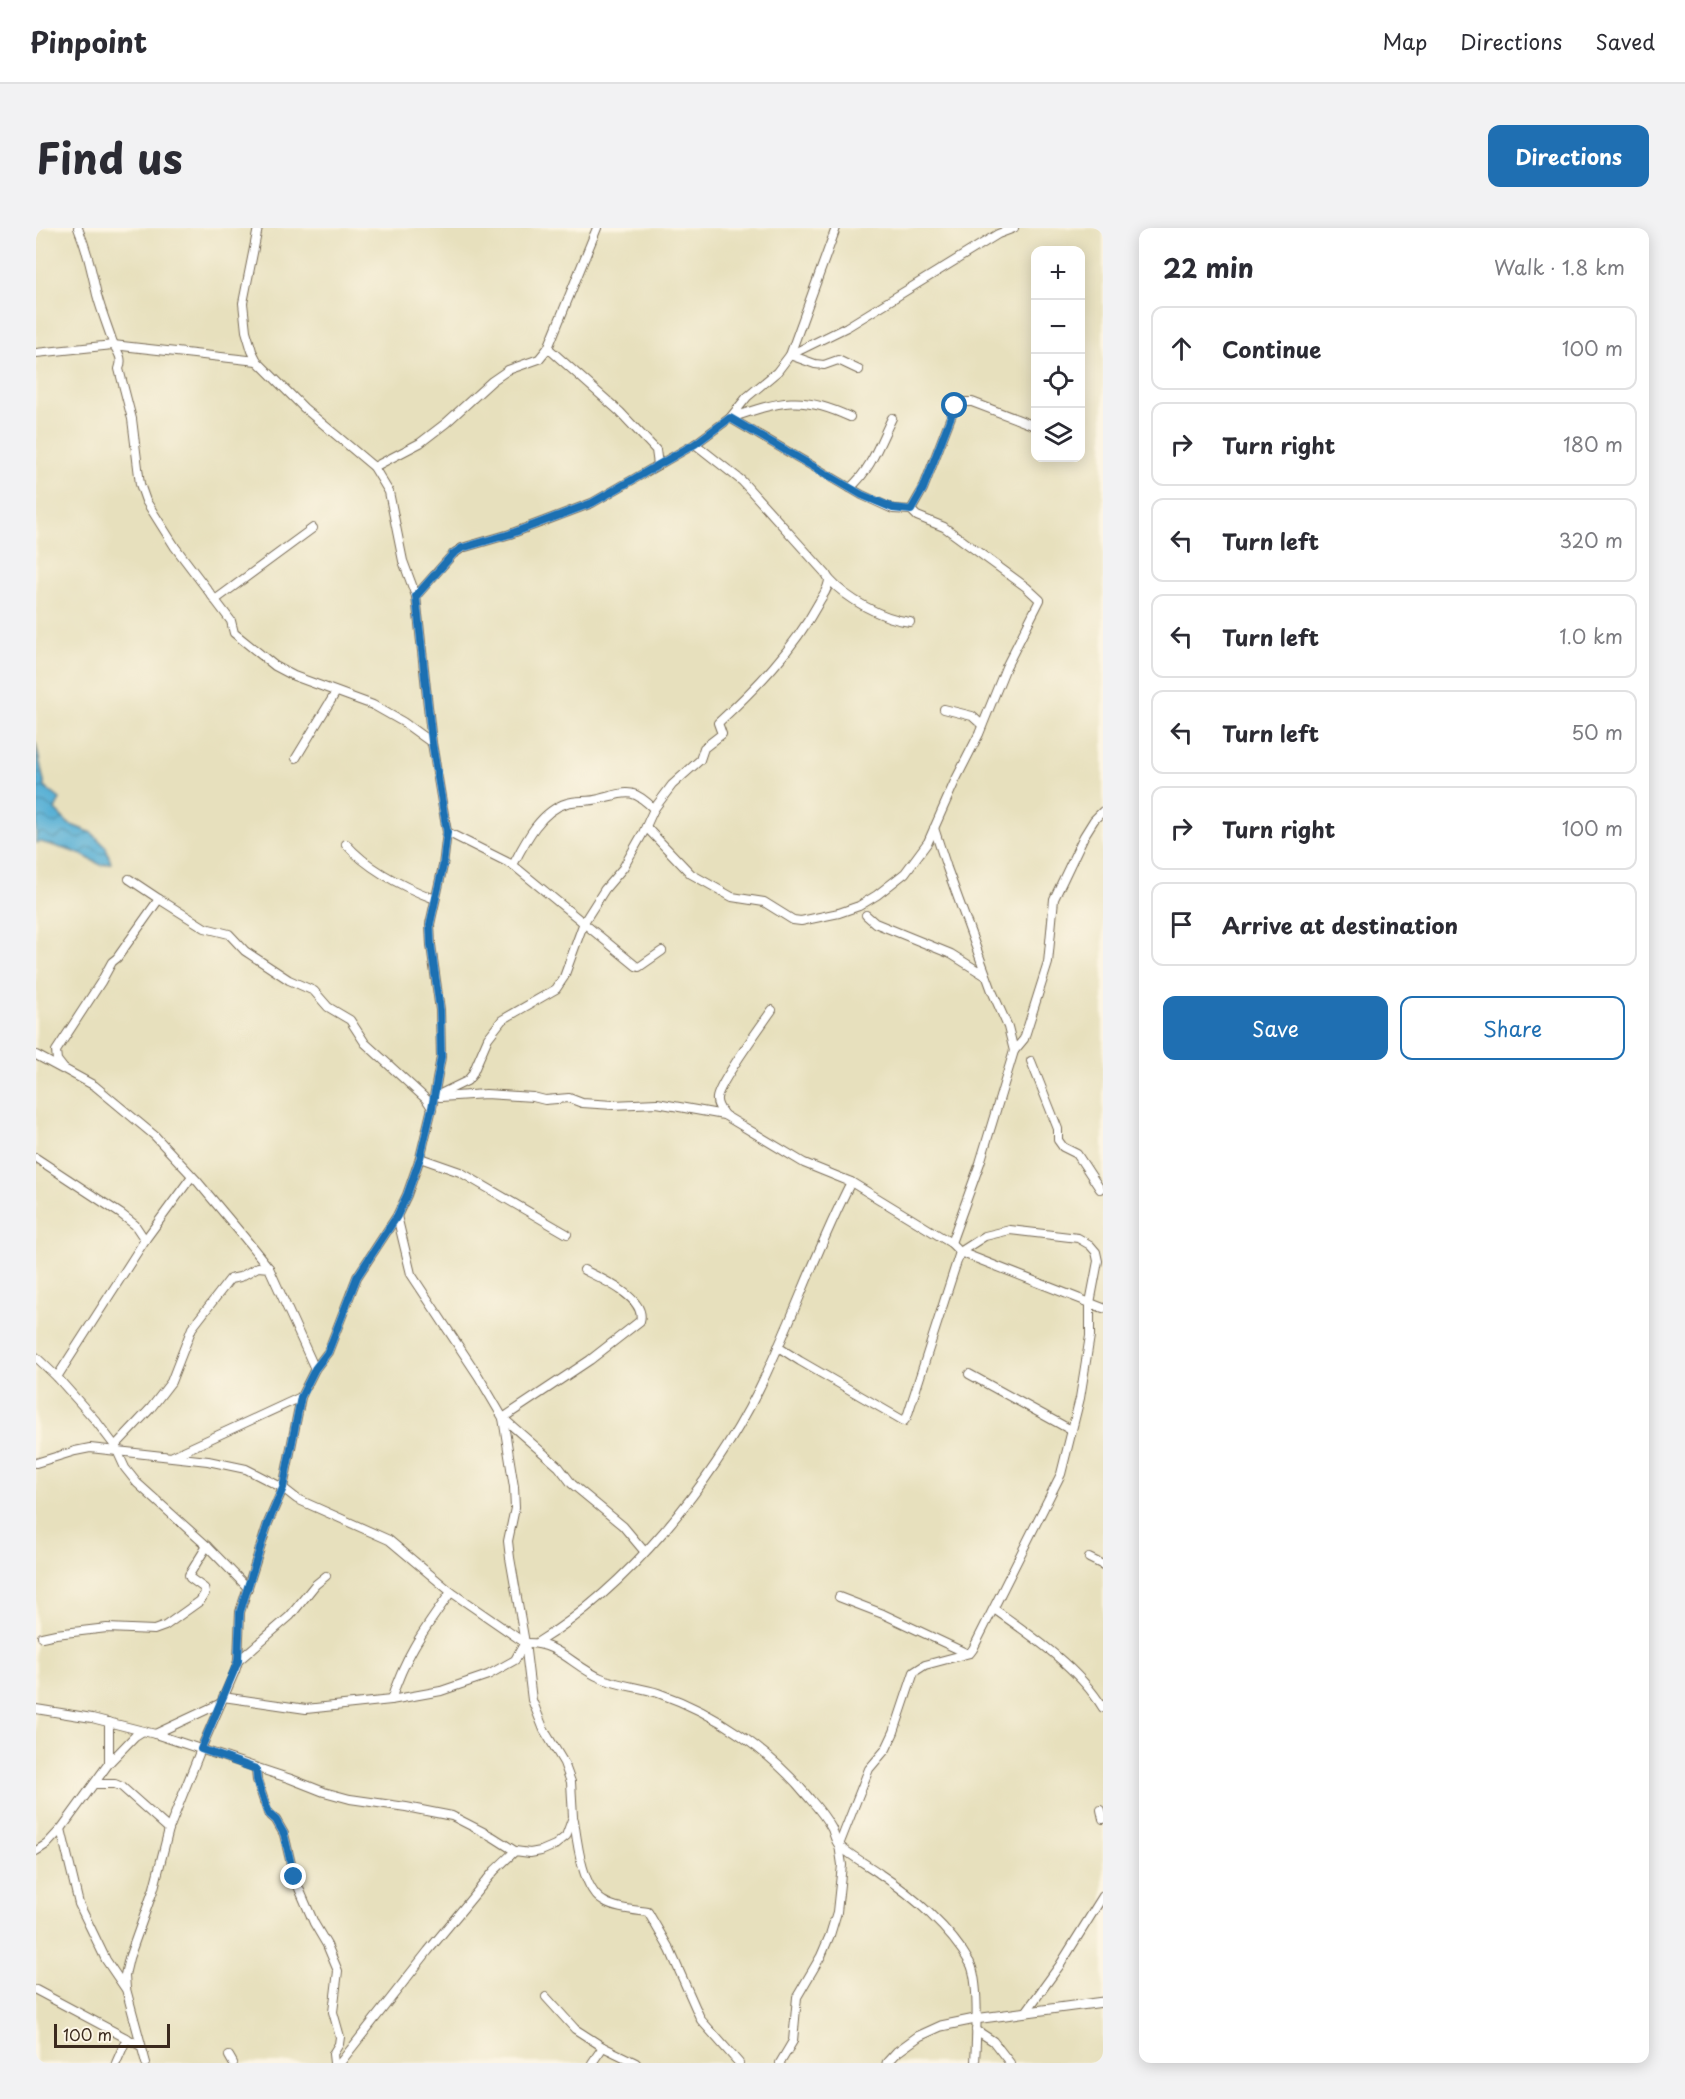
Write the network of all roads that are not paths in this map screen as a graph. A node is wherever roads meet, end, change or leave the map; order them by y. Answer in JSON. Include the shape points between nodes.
{"nodes":[{"id":1,"x":78,"y":228,"type":"edge"},
{"id":2,"x":258,"y":228,"type":"edge"},
{"id":3,"x":836,"y":228,"type":"edge"},
{"id":4,"x":1014,"y":228,"type":"edge"},
{"id":5,"x":596,"y":230,"type":"edge"},
{"id":6,"x":113,"y":345,"type":"junction"},
{"id":7,"x":549,"y":348,"type":"junction"},
{"id":8,"x":36,"y":353,"type":"edge"},
{"id":9,"x":790,"y":355,"type":"junction"},
{"id":10,"x":257,"y":361,"type":"junction"},
{"id":11,"x":859,"y":370,"type":"dead end"},
{"id":12,"x":850,"y":417,"type":"dead end"},
{"id":13,"x":730,"y":418,"type":"junction"},
{"id":14,"x":891,"y":418,"type":"dead end"},
{"id":15,"x":1031,"y":424,"type":"edge"},
{"id":16,"x":695,"y":444,"type":"junction"},
{"id":17,"x":658,"y":465,"type":"junction"},
{"id":18,"x":374,"y":467,"type":"junction"},
{"id":19,"x":850,"y":488,"type":"junction"},
{"id":20,"x":911,"y":510,"type":"junction"},
{"id":21,"x":313,"y":528,"type":"dead end"},
{"id":22,"x":829,"y":579,"type":"junction"},
{"id":23,"x":416,"y":596,"type":"junction"},
{"id":24,"x":215,"y":600,"type":"junction"},
{"id":25,"x":909,"y":622,"type":"dead end"},
{"id":26,"x":336,"y":692,"type":"junction"},
{"id":27,"x":944,"y":709,"type":"dead end"},
{"id":28,"x":982,"y":725,"type":"junction"},
{"id":29,"x":432,"y":742,"type":"junction"},
{"id":30,"x":296,"y":758,"type":"dead end"},
{"id":31,"x":654,"y":809,"type":"junction"},
{"id":32,"x":1103,"y":811,"type":"edge"},
{"id":33,"x":646,"y":827,"type":"junction"},
{"id":34,"x":934,"y":828,"type":"junction"},
{"id":35,"x":447,"y":832,"type":"junction"},
{"id":36,"x":346,"y":844,"type":"dead end"},
{"id":37,"x":513,"y":865,"type":"junction"},
{"id":38,"x":129,"y":879,"type":"dead end"},
{"id":39,"x":159,"y":898,"type":"junction"},
{"id":40,"x":435,"y":899,"type":"junction"},
{"id":41,"x":866,"y":915,"type":"dead end"},
{"id":42,"x":584,"y":922,"type":"junction"},
{"id":43,"x":662,"y":951,"type":"dead end"},
{"id":44,"x":986,"y":976,"type":"junction"},
{"id":45,"x":772,"y":1010,"type":"dead end"},
{"id":46,"x":1014,"y":1051,"type":"junction"},
{"id":47,"x":36,"y":1055,"type":"edge"},
{"id":48,"x":1031,"y":1061,"type":"dead end"},
{"id":49,"x":64,"y":1069,"type":"junction"},
{"id":50,"x":434,"y":1097,"type":"junction"},
{"id":51,"x":432,"y":1108,"type":"junction"},
{"id":52,"x":724,"y":1115,"type":"junction"},
{"id":53,"x":36,"y":1158,"type":"edge"},
{"id":54,"x":420,"y":1158,"type":"junction"},
{"id":55,"x":192,"y":1176,"type":"junction"},
{"id":56,"x":851,"y":1182,"type":"junction"},
{"id":57,"x":1100,"y":1189,"type":"dead end"},
{"id":58,"x":397,"y":1216,"type":"junction"},
{"id":59,"x":567,"y":1234,"type":"dead end"},
{"id":60,"x":145,"y":1240,"type":"junction"},
{"id":61,"x":951,"y":1243,"type":"junction"},
{"id":62,"x":960,"y":1252,"type":"junction"},
{"id":63,"x":269,"y":1268,"type":"junction"},
{"id":64,"x":584,"y":1270,"type":"dead end"},
{"id":65,"x":1090,"y":1303,"type":"junction"},
{"id":66,"x":1103,"y":1308,"type":"edge"},
{"id":67,"x":778,"y":1347,"type":"junction"},
{"id":68,"x":36,"y":1357,"type":"edge"},
{"id":69,"x":315,"y":1369,"type":"junction"},
{"id":70,"x":969,"y":1374,"type":"dead end"},
{"id":71,"x":57,"y":1377,"type":"junction"},
{"id":72,"x":301,"y":1397,"type":"junction"},
{"id":73,"x":503,"y":1418,"type":"junction"},
{"id":74,"x":1071,"y":1430,"type":"junction"},
{"id":75,"x":117,"y":1449,"type":"junction"},
{"id":76,"x":172,"y":1457,"type":"junction"},
{"id":77,"x":36,"y":1463,"type":"edge"},
{"id":78,"x":283,"y":1488,"type":"junction"},
{"id":79,"x":207,"y":1546,"type":"junction"},
{"id":80,"x":644,"y":1551,"type":"junction"},
{"id":81,"x":1089,"y":1558,"type":"dead end"},
{"id":82,"x":1103,"y":1565,"type":"edge"},
{"id":83,"x":326,"y":1576,"type":"dead end"},
{"id":84,"x":248,"y":1588,"type":"junction"},
{"id":85,"x":451,"y":1592,"type":"junction"},
{"id":86,"x":839,"y":1597,"type":"dead end"},
{"id":87,"x":994,"y":1609,"type":"junction"},
{"id":88,"x":42,"y":1637,"type":"dead end"},
{"id":89,"x":538,"y":1642,"type":"junction"},
{"id":90,"x":525,"y":1643,"type":"junction"},
{"id":91,"x":966,"y":1653,"type":"junction"},
{"id":92,"x":238,"y":1661,"type":"junction"},
{"id":93,"x":222,"y":1700,"type":"junction"},
{"id":94,"x":392,"y":1700,"type":"junction"},
{"id":95,"x":1102,"y":1702,"type":"edge"},
{"id":96,"x":36,"y":1709,"type":"edge"},
{"id":97,"x":109,"y":1722,"type":"junction"},
{"id":98,"x":143,"y":1731,"type":"junction"},
{"id":99,"x":155,"y":1734,"type":"junction"},
{"id":100,"x":201,"y":1749,"type":"junction"},
{"id":101,"x":108,"y":1763,"type":"junction"},
{"id":102,"x":256,"y":1769,"type":"junction"},
{"id":103,"x":94,"y":1784,"type":"junction"},
{"id":104,"x":573,"y":1816,"type":"junction"},
{"id":105,"x":61,"y":1829,"type":"junction"},
{"id":106,"x":169,"y":1829,"type":"junction"},
{"id":107,"x":839,"y":1845,"type":"junction"},
{"id":108,"x":36,"y":1851,"type":"edge"},
{"id":109,"x":515,"y":1851,"type":"junction"},
{"id":110,"x":1103,"y":1896,"type":"edge"},
{"id":111,"x":126,"y":1989,"type":"junction"},
{"id":112,"x":36,"y":1990,"type":"edge"},
{"id":113,"x":546,"y":1997,"type":"dead end"},
{"id":114,"x":1103,"y":2002,"type":"edge"},
{"id":115,"x":1026,"y":2012,"type":"junction"},
{"id":116,"x":975,"y":2019,"type":"junction"},
{"id":117,"x":976,"y":2031,"type":"junction"},
{"id":118,"x":127,"y":2038,"type":"junction"},
{"id":119,"x":141,"y":2046,"type":"junction"},
{"id":120,"x":603,"y":2048,"type":"junction"},
{"id":121,"x":116,"y":2063,"type":"edge"},
{"id":122,"x":146,"y":2063,"type":"edge"},
{"id":123,"x":334,"y":2063,"type":"edge"},
{"id":124,"x":340,"y":2063,"type":"edge"},
{"id":125,"x":592,"y":2063,"type":"edge"},
{"id":126,"x":636,"y":2063,"type":"edge"},
{"id":127,"x":739,"y":2063,"type":"edge"},
{"id":128,"x":780,"y":2063,"type":"edge"},
{"id":129,"x":886,"y":2063,"type":"edge"},
{"id":130,"x":975,"y":2063,"type":"edge"},
{"id":131,"x":1010,"y":2063,"type":"edge"}],
"edges":[{"from":1,"to":6,"type":"street"},
{"from":2,"to":10,"type":"street","via":[[243,303],[246,331]]},
{"from":3,"to":9,"type":"street"},
{"from":4,"to":9,"type":"street","via":[[847,327]]},
{"from":5,"to":7,"type":"street"},
{"from":6,"to":8,"type":"street"},
{"from":6,"to":10,"type":"street"},
{"from":6,"to":24,"type":"street","via":[[122,361],[119,369],[146,501]]},
{"from":7,"to":17,"type":"street","via":[[656,450]]},
{"from":7,"to":18,"type":"street","via":[[539,359],[508,370],[492,381],[420,443]]},
{"from":9,"to":11,"type":"street","via":[[824,365],[838,360]]},
{"from":9,"to":13,"type":"street"},
{"from":10,"to":18,"type":"street","via":[[304,408]]},
{"from":12,"to":13,"type":"street","via":[[822,405],[796,401]]},
{"from":13,"to":16,"type":"street"},
{"from":13,"to":19,"type":"street"},
{"from":14,"to":19,"type":"street","via":[[866,469]]},
{"from":15,"to":20,"type":"street","via":[[972,402],[959,402]]},
{"from":16,"to":17,"type":"street"},
{"from":16,"to":22,"type":"street","via":[[742,481]]},
{"from":17,"to":23,"type":"street","via":[[582,507],[462,548]]},
{"from":18,"to":23,"type":"street","via":[[389,492],[402,561]]},
{"from":19,"to":20,"type":"street","via":[[893,508]]},
{"from":20,"to":28,"type":"street","via":[[952,533],[1040,600]]},
{"from":21,"to":24,"type":"street"},
{"from":22,"to":25,"type":"street","via":[[864,607]]},
{"from":22,"to":31,"type":"street","via":[[804,630],[749,695],[718,723],[722,734],[704,748],[700,760],[672,785]]},
{"from":23,"to":29,"type":"street"},
{"from":24,"to":26,"type":"street","via":[[231,621],[234,633],[275,666]]},
{"from":26,"to":29,"type":"street","via":[[374,705]]},
{"from":26,"to":30,"type":"street"},
{"from":27,"to":28,"type":"street","via":[[972,716]]},
{"from":28,"to":34,"type":"street"},
{"from":29,"to":35,"type":"street"},
{"from":31,"to":33,"type":"street"},
{"from":31,"to":37,"type":"street","via":[[631,792],[566,803],[537,825]]},
{"from":32,"to":46,"type":"street","via":[[1084,836],[1054,899],[1048,963],[1024,1039]]},
{"from":33,"to":34,"type":"street","via":[[691,874],[732,897],[764,902],[801,921],[839,913],[877,895],[905,873]]},
{"from":33,"to":42,"type":"street","via":[[623,868]]},
{"from":34,"to":44,"type":"street"},
{"from":35,"to":37,"type":"street"},
{"from":35,"to":40,"type":"street"},
{"from":36,"to":40,"type":"street","via":[[374,869]]},
{"from":37,"to":42,"type":"street"},
{"from":38,"to":39,"type":"street"},
{"from":39,"to":49,"type":"street","via":[[112,962],[56,1051]]},
{"from":39,"to":51,"type":"street","via":[[205,928],[229,934],[245,951],[289,980],[314,991],[328,1007],[350,1020],[365,1043]]},
{"from":40,"to":50,"type":"street","via":[[430,924],[441,1057]]},
{"from":41,"to":44,"type":"street","via":[[951,954]]},
{"from":42,"to":43,"type":"street","via":[[636,966]]},
{"from":42,"to":50,"type":"street","via":[[556,989],[502,1020],[488,1038],[472,1075]]},
{"from":44,"to":46,"type":"street"},
{"from":45,"to":52,"type":"street","via":[[716,1099]]},
{"from":46,"to":61,"type":"street"},
{"from":47,"to":49,"type":"street"},
{"from":48,"to":57,"type":"street","via":[[1058,1129],[1058,1140],[1077,1154]]},
{"from":49,"to":55,"type":"street","via":[[95,1086],[155,1136]]},
{"from":50,"to":51,"type":"street"},
{"from":50,"to":52,"type":"street","via":[[486,1094],[545,1100],[569,1098],[613,1105],[671,1104]]},
{"from":51,"to":54,"type":"street"},
{"from":52,"to":56,"type":"street","via":[[804,1163]]},
{"from":53,"to":60,"type":"street","via":[[121,1214]]},
{"from":54,"to":58,"type":"street"},
{"from":54,"to":59,"type":"street","via":[[460,1172]]},
{"from":55,"to":60,"type":"street"},
{"from":55,"to":63,"type":"street"},
{"from":56,"to":61,"type":"street"},
{"from":56,"to":67,"type":"street"},
{"from":58,"to":69,"type":"street","via":[[357,1277],[328,1352]]},
{"from":58,"to":73,"type":"street","via":[[411,1274]]},
{"from":60,"to":71,"type":"street"},
{"from":61,"to":62,"type":"street"},
{"from":62,"to":65,"type":"street"},
{"from":62,"to":65,"type":"street","via":[[986,1236],[1010,1230],[1078,1238],[1090,1245],[1098,1261]]},
{"from":62,"to":67,"type":"street","via":[[906,1420]]},
{"from":63,"to":69,"type":"street"},
{"from":63,"to":75,"type":"street","via":[[258,1267],[230,1279],[192,1328],[171,1382]]},
{"from":64,"to":73,"type":"street","via":[[636,1304],[640,1321]]},
{"from":65,"to":66,"type":"street"},
{"from":65,"to":74,"type":"street","via":[[1090,1336]]},
{"from":67,"to":80,"type":"street","via":[[739,1427],[713,1467]]},
{"from":68,"to":71,"type":"street"},
{"from":69,"to":72,"type":"street"},
{"from":70,"to":74,"type":"street"},
{"from":71,"to":75,"type":"street"},
{"from":72,"to":76,"type":"street"},
{"from":72,"to":78,"type":"street"},
{"from":73,"to":80,"type":"street","via":[[623,1526]]},
{"from":73,"to":90,"type":"street","via":[[515,1508],[508,1541]]},
{"from":74,"to":87,"type":"street","via":[[1056,1487]]},
{"from":75,"to":76,"type":"street"},
{"from":75,"to":77,"type":"street","via":[[90,1448]]},
{"from":75,"to":79,"type":"street","via":[[137,1483]]},
{"from":76,"to":78,"type":"street","via":[[246,1470]]},
{"from":78,"to":84,"type":"street"},
{"from":78,"to":85,"type":"street","via":[[297,1499],[389,1540]]},
{"from":79,"to":84,"type":"street"},
{"from":79,"to":88,"type":"street","via":[[189,1575],[204,1588],[204,1596],[165,1626],[107,1628]]},
{"from":80,"to":89,"type":"street","via":[[598,1599],[567,1625]]},
{"from":81,"to":82,"type":"street"},
{"from":83,"to":92,"type":"street","via":[[290,1616]]},
{"from":84,"to":92,"type":"street","via":[[240,1612]]},
{"from":85,"to":90,"type":"street"},
{"from":85,"to":94,"type":"street","via":[[411,1648]]},
{"from":86,"to":91,"type":"street"},
{"from":87,"to":91,"type":"street","via":[[970,1653]]},
{"from":87,"to":95,"type":"street","via":[[1067,1665]]},
{"from":89,"to":90,"type":"street"},
{"from":89,"to":107,"type":"street","via":[[556,1649],[593,1675],[658,1693],[706,1714],[755,1745],[811,1799]]},
{"from":90,"to":94,"type":"street","via":[[515,1660],[488,1674],[441,1691]]},
{"from":90,"to":104,"type":"street","via":[[531,1700],[571,1782]]},
{"from":91,"to":107,"type":"street","via":[[914,1672],[894,1732],[869,1769]]},
{"from":92,"to":93,"type":"street"},
{"from":93,"to":94,"type":"street","via":[[306,1709]]},
{"from":93,"to":99,"type":"street"},
{"from":93,"to":100,"type":"street"},
{"from":96,"to":97,"type":"street"},
{"from":97,"to":98,"type":"street"},
{"from":97,"to":101,"type":"street"},
{"from":98,"to":99,"type":"street"},
{"from":98,"to":101,"type":"street"},
{"from":99,"to":100,"type":"street"},
{"from":100,"to":102,"type":"street"},
{"from":100,"to":106,"type":"street"},
{"from":101,"to":103,"type":"street"},
{"from":102,"to":109,"type":"street","via":[[350,1799],[452,1816]]},
{"from":102,"to":123,"type":"street","via":[[268,1813],[284,1834],[294,1877],[338,1971],[333,2012],[340,2037]]},
{"from":103,"to":105,"type":"street"},
{"from":103,"to":106,"type":"street","via":[[122,1787]]},
{"from":104,"to":109,"type":"street","via":[[566,1836],[555,1845],[530,1853]]},
{"from":104,"to":127,"type":"street","via":[[577,1847],[590,1889],[602,1901],[648,1912],[670,1950],[701,2020]]},
{"from":105,"to":108,"type":"street"},
{"from":105,"to":111,"type":"street","via":[[79,1904],[106,1960]]},
{"from":106,"to":111,"type":"street","via":[[154,1888],[129,1958]]},
{"from":107,"to":116,"type":"street","via":[[904,1890],[961,1950],[971,1966]]},
{"from":107,"to":128,"type":"street","via":[[842,1865],[837,1912],[821,1956],[797,1997],[793,2041]]},
{"from":109,"to":124,"type":"street","via":[[428,1951]]},
{"from":110,"to":115,"type":"street"},
{"from":111,"to":119,"type":"street"},
{"from":112,"to":118,"type":"street"},
{"from":113,"to":120,"type":"street","via":[[574,2029]]},
{"from":114,"to":115,"type":"street"},
{"from":115,"to":116,"type":"street"},
{"from":116,"to":117,"type":"street"},
{"from":116,"to":129,"type":"street","via":[[941,2025],[919,2036]]},
{"from":117,"to":130,"type":"street"},
{"from":117,"to":131,"type":"street","via":[[993,2041]]},
{"from":118,"to":119,"type":"street"},
{"from":118,"to":121,"type":"street"},
{"from":119,"to":122,"type":"street"},
{"from":120,"to":125,"type":"street"},
{"from":120,"to":126,"type":"street"}]}
